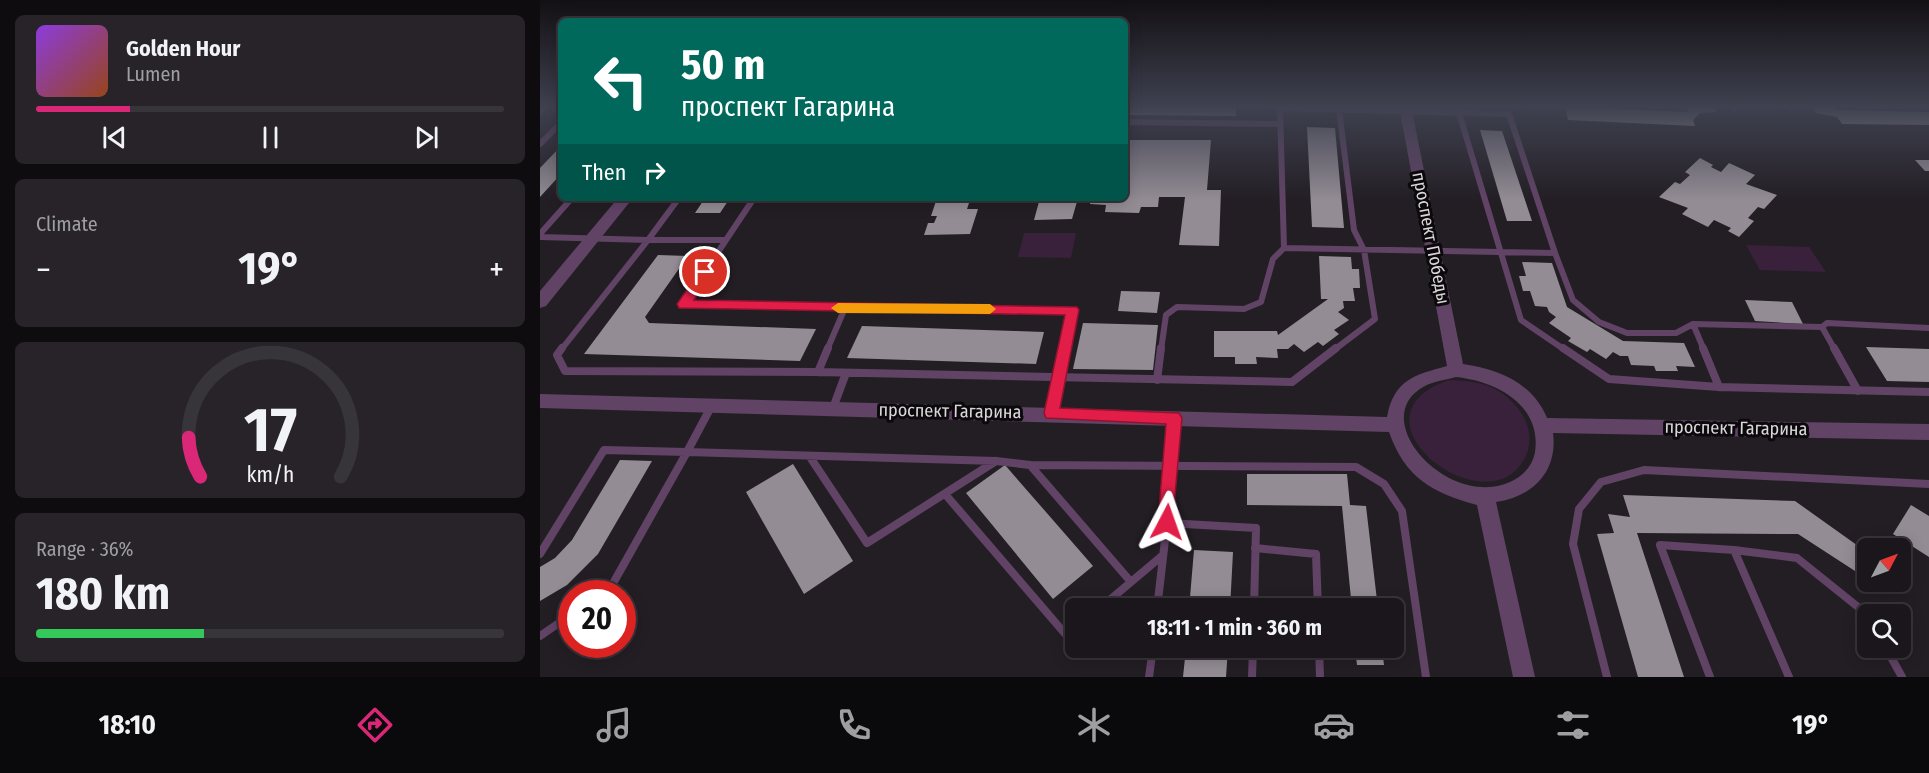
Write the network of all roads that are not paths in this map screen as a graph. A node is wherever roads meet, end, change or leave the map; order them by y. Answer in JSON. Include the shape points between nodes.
{"nodes":[{"id":1,"x":1280,"y":138,"type":"edge"},
{"id":2,"x":1343,"y":138,"type":"edge"},
{"id":3,"x":1411,"y":138,"type":"edge"},
{"id":4,"x":1465,"y":138,"type":"edge"},
{"id":5,"x":1517,"y":138,"type":"edge"},
{"id":6,"x":569,"y":201,"type":"edge"},
{"id":7,"x":624,"y":201,"type":"edge"},
{"id":8,"x":677,"y":201,"type":"edge"},
{"id":9,"x":752,"y":201,"type":"edge"},
{"id":10,"x":540,"y":236,"type":"edge"},
{"id":11,"x":592,"y":239,"type":"junction"},
{"id":12,"x":648,"y":240,"type":"junction"},
{"id":13,"x":726,"y":240,"type":"junction"},
{"id":14,"x":1284,"y":248,"type":"junction"},
{"id":15,"x":1364,"y":250,"type":"junction"},
{"id":16,"x":1433,"y":251,"type":"junction"},
{"id":17,"x":1499,"y":252,"type":"junction"},
{"id":18,"x":1555,"y":253,"type":"junction"},
{"id":19,"x":542,"y":298,"type":"edge"},
{"id":20,"x":845,"y":308,"type":"junction"},
{"id":21,"x":1693,"y":324,"type":"junction"},
{"id":22,"x":1822,"y":327,"type":"junction"},
{"id":23,"x":1929,"y":328,"type":"edge"},
{"id":24,"x":1456,"y":370,"type":"junction"},
{"id":25,"x":818,"y":372,"type":"junction"},
{"id":26,"x":846,"y":373,"type":"junction"},
{"id":27,"x":1058,"y":378,"type":"junction"},
{"id":28,"x":1157,"y":380,"type":"junction"},
{"id":29,"x":1719,"y":387,"type":"junction"},
{"id":30,"x":1858,"y":391,"type":"junction"},
{"id":31,"x":1929,"y":392,"type":"edge"},
{"id":32,"x":540,"y":401,"type":"edge"},
{"id":33,"x":712,"y":405,"type":"junction"},
{"id":34,"x":833,"y":408,"type":"junction"},
{"id":35,"x":1052,"y":413,"type":"junction"},
{"id":36,"x":1174,"y":418,"type":"junction"},
{"id":37,"x":1395,"y":425,"type":"junction"},
{"id":38,"x":1544,"y":425,"type":"junction"},
{"id":39,"x":1929,"y":432,"type":"edge"},
{"id":40,"x":687,"y":452,"type":"junction"},
{"id":41,"x":810,"y":457,"type":"junction"},
{"id":42,"x":996,"y":461,"type":"junction"},
{"id":43,"x":1030,"y":465,"type":"junction"},
{"id":44,"x":1170,"y":466,"type":"junction"},
{"id":45,"x":1928,"y":485,"type":"edge"},
{"id":46,"x":945,"y":494,"type":"junction"},
{"id":47,"x":1485,"y":496,"type":"junction"},
{"id":48,"x":1167,"y":522,"type":"junction"},
{"id":49,"x":1255,"y":548,"type":"junction"},
{"id":50,"x":1734,"y":550,"type":"junction"},
{"id":51,"x":540,"y":554,"type":"edge"},
{"id":52,"x":1163,"y":555,"type":"junction"},
{"id":53,"x":614,"y":580,"type":"edge"},
{"id":54,"x":1131,"y":582,"type":"junction"},
{"id":55,"x":1112,"y":598,"type":"edge"},
{"id":56,"x":1158,"y":598,"type":"edge"},
{"id":57,"x":1254,"y":598,"type":"edge"},
{"id":58,"x":1318,"y":598,"type":"edge"},
{"id":59,"x":1857,"y":606,"type":"edge"},
{"id":60,"x":558,"y":624,"type":"edge"},
{"id":61,"x":1065,"y":634,"type":"edge"},
{"id":62,"x":540,"y":636,"type":"edge"},
{"id":63,"x":1152,"y":658,"type":"edge"},
{"id":64,"x":1253,"y":658,"type":"edge"},
{"id":65,"x":1319,"y":658,"type":"edge"},
{"id":66,"x":1892,"y":658,"type":"edge"},
{"id":67,"x":1149,"y":677,"type":"edge"},
{"id":68,"x":1252,"y":677,"type":"edge"},
{"id":69,"x":1320,"y":677,"type":"edge"},
{"id":70,"x":1426,"y":677,"type":"edge"},
{"id":71,"x":1524,"y":677,"type":"edge"},
{"id":72,"x":1607,"y":677,"type":"edge"},
{"id":73,"x":1710,"y":677,"type":"edge"},
{"id":74,"x":1789,"y":677,"type":"edge"},
{"id":75,"x":1902,"y":677,"type":"edge"}],
"edges":[{"from":1,"to":14,"type":"lane"},
{"from":2,"to":15,"type":"lane","via":[[1354,230]]},
{"from":3,"to":16,"type":"street","name":"проспект Победы"},
{"from":4,"to":17,"type":"lane"},
{"from":5,"to":18,"type":"lane"},
{"from":6,"to":10,"type":"lane"},
{"from":7,"to":11,"type":"street"},
{"from":8,"to":12,"type":"lane"},
{"from":9,"to":13,"type":"lane"},
{"from":10,"to":11,"type":"lane"},
{"from":11,"to":12,"type":"lane"},
{"from":11,"to":19,"type":"street"},
{"from":12,"to":13,"type":"lane"},
{"from":12,"to":25,"type":"lane","via":[[557,355],[565,371]]},
{"from":13,"to":20,"type":"lane","via":[[684,304]]},
{"from":14,"to":15,"type":"lane"},
{"from":14,"to":28,"type":"lane","via":[[1273,259],[1261,302],[1244,309],[1177,307],[1166,315]]},
{"from":15,"to":16,"type":"lane"},
{"from":15,"to":28,"type":"lane","via":[[1375,320],[1292,382]]},
{"from":16,"to":17,"type":"lane"},
{"from":16,"to":24,"type":"street","name":"проспект Победы"},
{"from":17,"to":18,"type":"lane"},
{"from":17,"to":29,"type":"lane","via":[[1521,320],[1609,379]]},
{"from":18,"to":21,"type":"lane","via":[[1573,300],[1599,322],[1627,333],[1676,333]]},
{"from":20,"to":25,"type":"lane"},
{"from":20,"to":27,"type":"lane","via":[[1072,310]]},
{"from":21,"to":22,"type":"lane"},
{"from":21,"to":29,"type":"lane"},
{"from":22,"to":23,"type":"lane","via":[[1827,322]]},
{"from":22,"to":30,"type":"lane"},
{"from":24,"to":37,"type":"street","via":[[1427,376],[1405,392],[1397,407]]},
{"from":24,"to":38,"type":"street","via":[[1478,372],[1499,380],[1533,407]]},
{"from":25,"to":26,"type":"lane"},
{"from":26,"to":27,"type":"lane"},
{"from":26,"to":34,"type":"lane"},
{"from":27,"to":28,"type":"lane"},
{"from":27,"to":35,"type":"lane"},
{"from":29,"to":30,"type":"lane"},
{"from":30,"to":31,"type":"lane"},
{"from":32,"to":33,"type":"street","name":"проспект Гагарина"},
{"from":33,"to":34,"type":"street","name":"проспект Гагарина"},
{"from":33,"to":40,"type":"lane"},
{"from":34,"to":35,"type":"street","name":"проспект Гагарина"},
{"from":35,"to":36,"type":"street","name":"проспект Гагарина"},
{"from":36,"to":37,"type":"street","name":"проспект Гагарина"},
{"from":36,"to":44,"type":"lane"},
{"from":37,"to":47,"type":"street","via":[[1403,450],[1423,474],[1452,490]]},
{"from":38,"to":39,"type":"street","name":"проспект Гагарина"},
{"from":38,"to":47,"type":"street","via":[[1547,446],[1542,465],[1529,482],[1509,492]]},
{"from":40,"to":41,"type":"lane"},
{"from":40,"to":51,"type":"lane","via":[[604,450]]},
{"from":40,"to":53,"type":"lane"},
{"from":41,"to":42,"type":"lane"},
{"from":41,"to":46,"type":"lane","via":[[867,543]]},
{"from":42,"to":43,"type":"lane"},
{"from":42,"to":46,"type":"lane"},
{"from":43,"to":44,"type":"lane"},
{"from":43,"to":54,"type":"lane"},
{"from":44,"to":48,"type":"lane"},
{"from":44,"to":70,"type":"lane","via":[[1356,467],[1374,475],[1392,491],[1402,511]]},
{"from":45,"to":72,"type":"lane","via":[[1644,470],[1601,482],[1579,509],[1573,544]]},
{"from":46,"to":61,"type":"lane"},
{"from":47,"to":71,"type":"street"},
{"from":48,"to":49,"type":"lane","via":[[1256,528]]},
{"from":48,"to":52,"type":"lane"},
{"from":49,"to":57,"type":"lane"},
{"from":49,"to":58,"type":"lane","via":[[1316,554]]},
{"from":50,"to":59,"type":"lane","via":[[1797,558]]},
{"from":50,"to":73,"type":"lane","via":[[1660,546]]},
{"from":50,"to":74,"type":"lane"},
{"from":52,"to":54,"type":"lane"},
{"from":52,"to":56,"type":"lane"},
{"from":54,"to":55,"type":"lane"},
{"from":60,"to":62,"type":"lane"},
{"from":63,"to":67,"type":"lane"},
{"from":64,"to":68,"type":"lane"},
{"from":65,"to":69,"type":"lane"},
{"from":66,"to":75,"type":"lane"}]}
